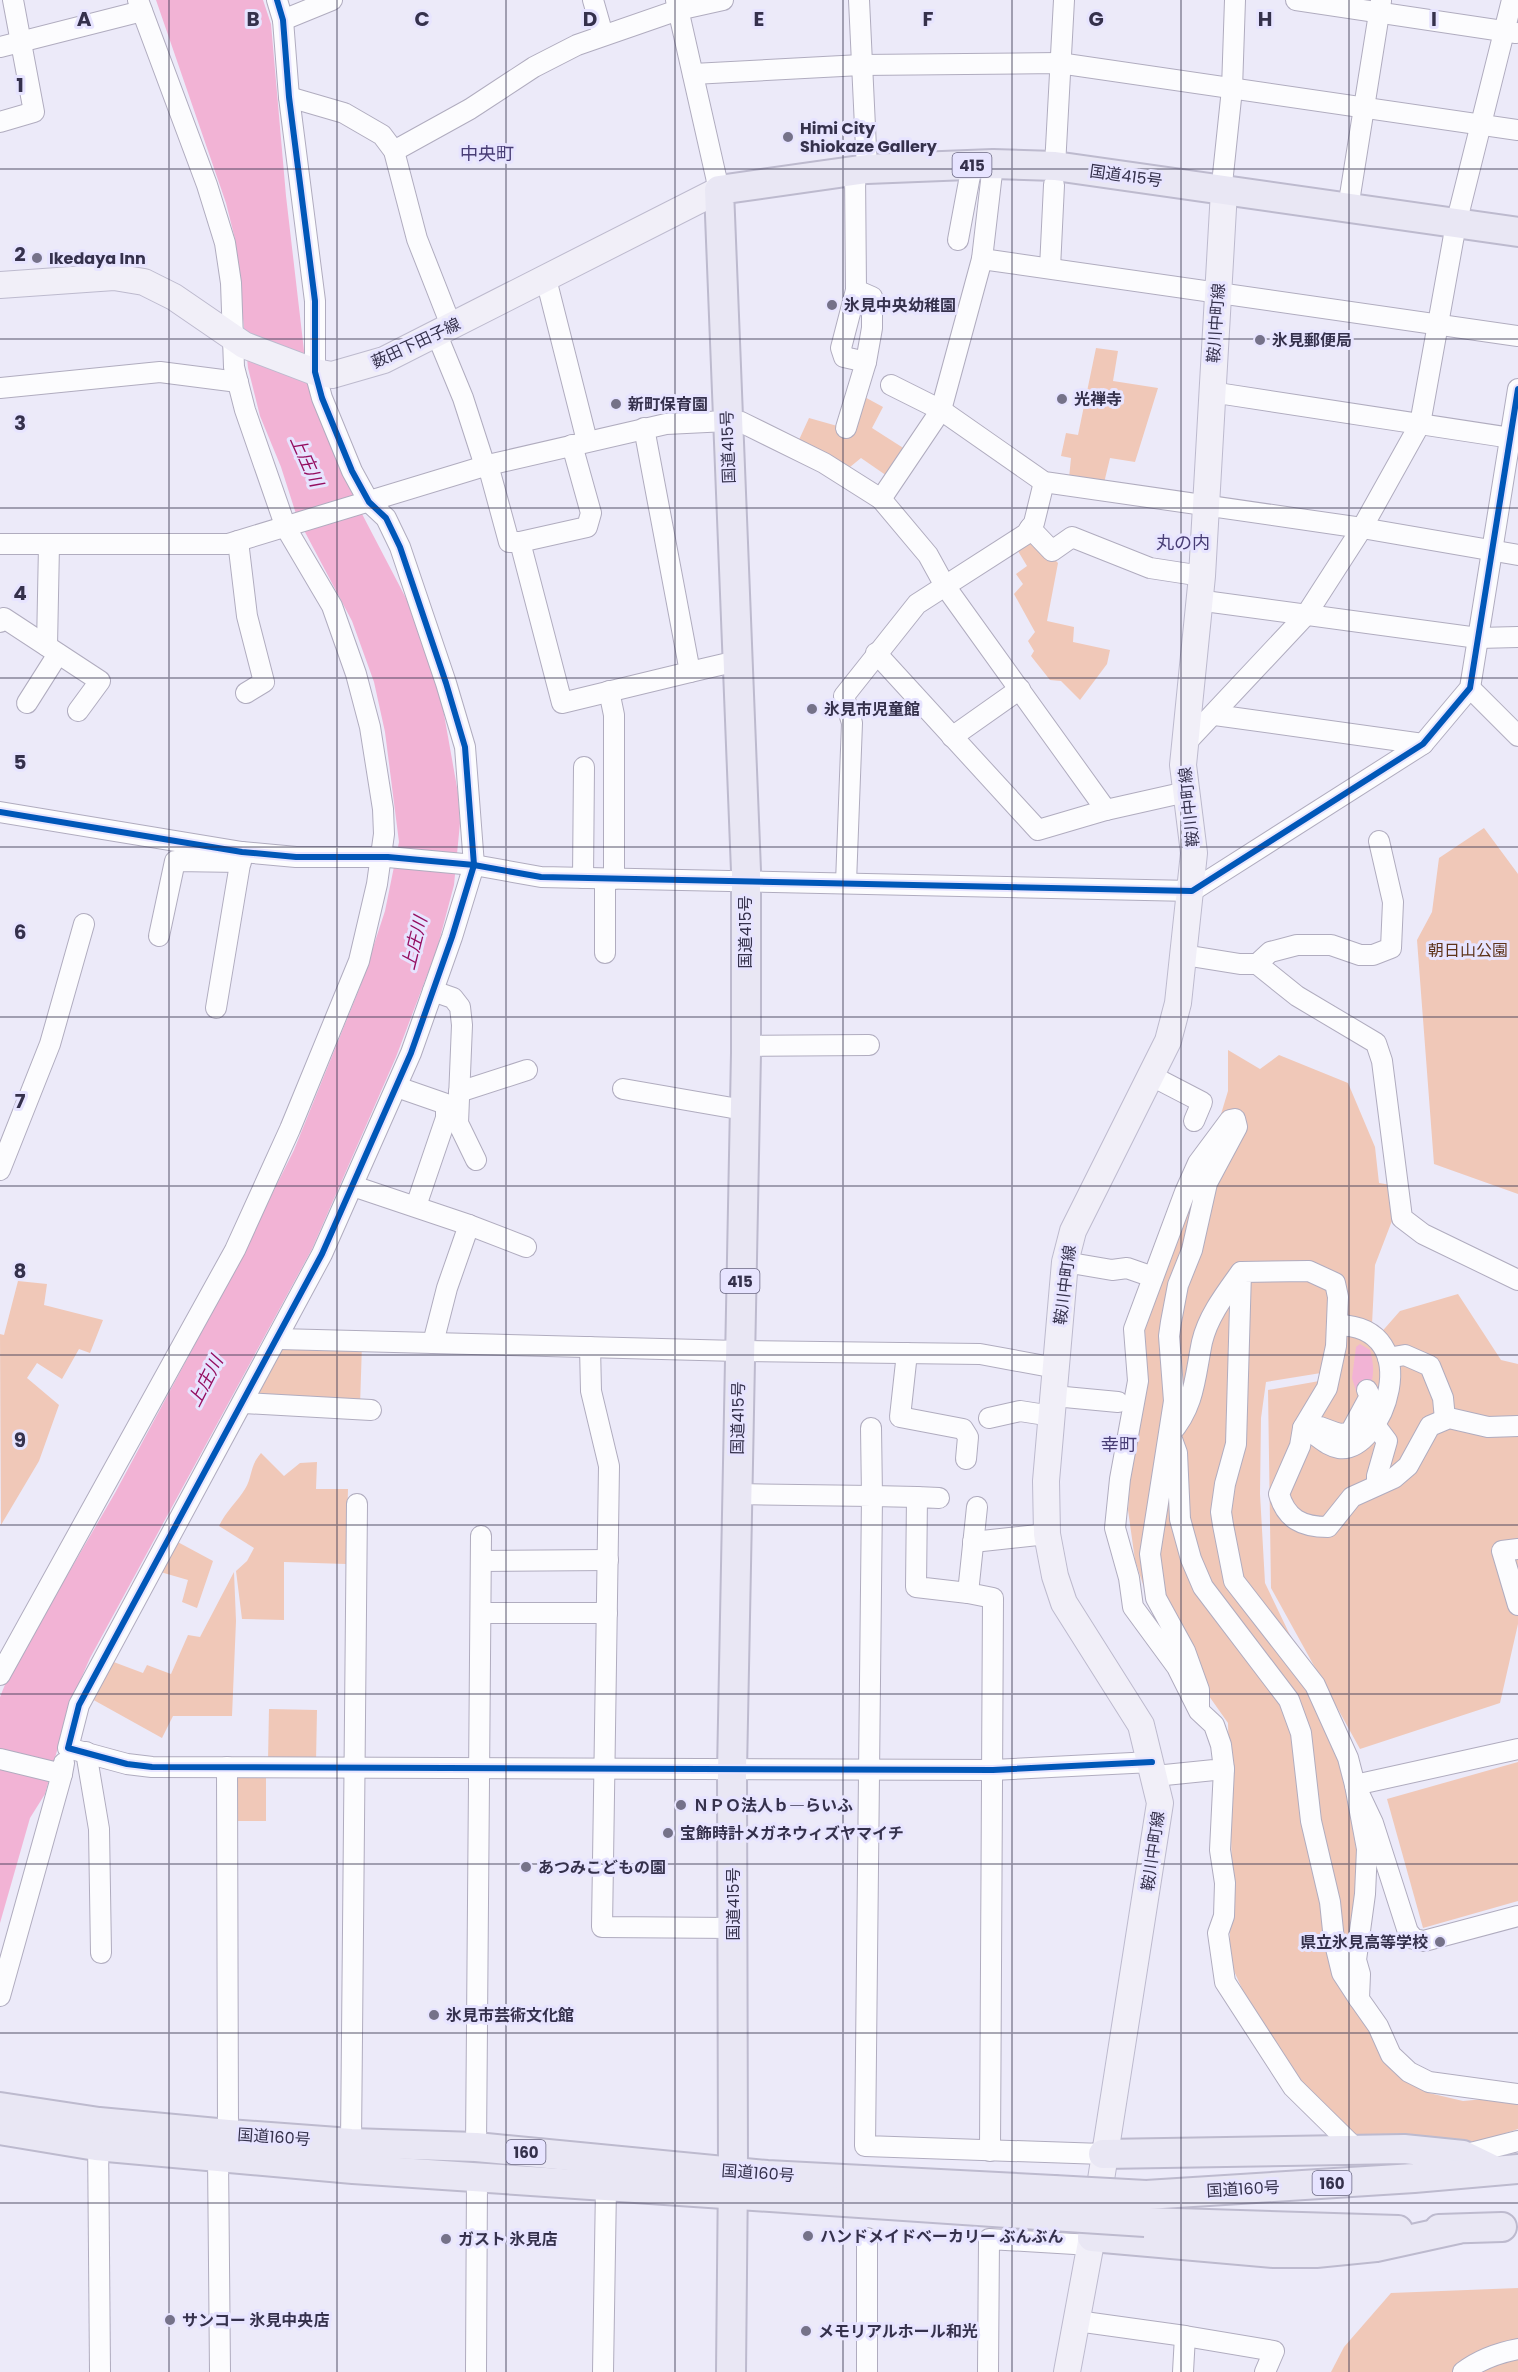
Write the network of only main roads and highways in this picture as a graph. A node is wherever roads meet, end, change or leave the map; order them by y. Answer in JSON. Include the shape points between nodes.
{"nodes":[{"id":1,"x":719,"y":190,"type":"junction"},
{"id":2,"x":1224,"y":191,"type":"junction"},
{"id":3,"x":1518,"y":232,"type":"edge"},
{"id":4,"x":0,"y":285,"type":"edge"},
{"id":5,"x":0,"y":2107,"type":"edge"},
{"id":6,"x":0,"y":2130,"type":"edge"},
{"id":7,"x":98,"y":2134,"type":"junction"},
{"id":8,"x":223,"y":2145,"type":"junction"},
{"id":9,"x":1103,"y":2154,"type":"junction"},
{"id":10,"x":1506,"y":2169,"type":"edge"},
{"id":11,"x":733,"y":2184,"type":"junction"},
{"id":12,"x":1145,"y":2208,"type":"junction"},
{"id":13,"x":1502,"y":2227,"type":"dead end"},
{"id":14,"x":1458,"y":2229,"type":"junction"},
{"id":15,"x":1091,"y":2241,"type":"junction"},
{"id":16,"x":731,"y":2372,"type":"edge"},
{"id":17,"x":1067,"y":2372,"type":"edge"}],
"edges":[{"from":1,"to":2,"type":"highway","name":"国道415号","number":"415","via":[[861,170],[982,165]]},
{"from":1,"to":4,"type":"main road","name":"薮田下田子線","via":[[384,360],[332,375],[238,341],[174,297],[144,282],[114,277]]},
{"from":1,"to":11,"type":"highway","name":"国道415号","number":"415","via":[[745,880],[746,1046],[732,1771]]},
{"from":2,"to":3,"type":"highway","name":"国道415号","number":"415"},
{"from":2,"to":9,"type":"main road","name":"鞍川中町線","via":[[1206,507],[1184,745],[1194,853],[1178,1003],[1168,1041],[1073,1231],[1065,1262],[1046,1481],[1047,1534],[1064,1603],[1141,1725],[1160,1803]]},
{"from":5,"to":7,"type":"highway","name":"国道160号","number":"160"},
{"from":6,"to":7,"type":"highway","name":"国道160号","number":"160"},
{"from":7,"to":8,"type":"highway","name":"国道160号","number":"160"},
{"from":8,"to":11,"type":"highway","name":"国道160号","number":"160","via":[[477,2178],[606,2187]]},
{"from":8,"to":11,"type":"highway","name":"国道160号","number":"160","via":[[351,2143],[476,2147]]},
{"from":9,"to":10,"type":"highway","via":[[1404,2150],[1463,2155]]},
{"from":9,"to":15,"type":"main road","name":"鞍川中町線"},
{"from":10,"to":12,"type":"highway","name":"国道160号","number":"160"},
{"from":11,"to":12,"type":"highway","name":"国道160号","number":"160","bridge":true},
{"from":11,"to":16,"type":"highway","name":"国道415号","number":"415"},
{"from":12,"to":14,"type":"highway","name":"国道160号","number":"160","via":[[1407,2230]]},
{"from":13,"to":14,"type":"highway","name":"国道160号","number":"160"},
{"from":14,"to":15,"type":"highway","via":[[1377,2247],[1316,2253]]},
{"from":15,"to":17,"type":"main road","name":"鞍川中町線"}]}
